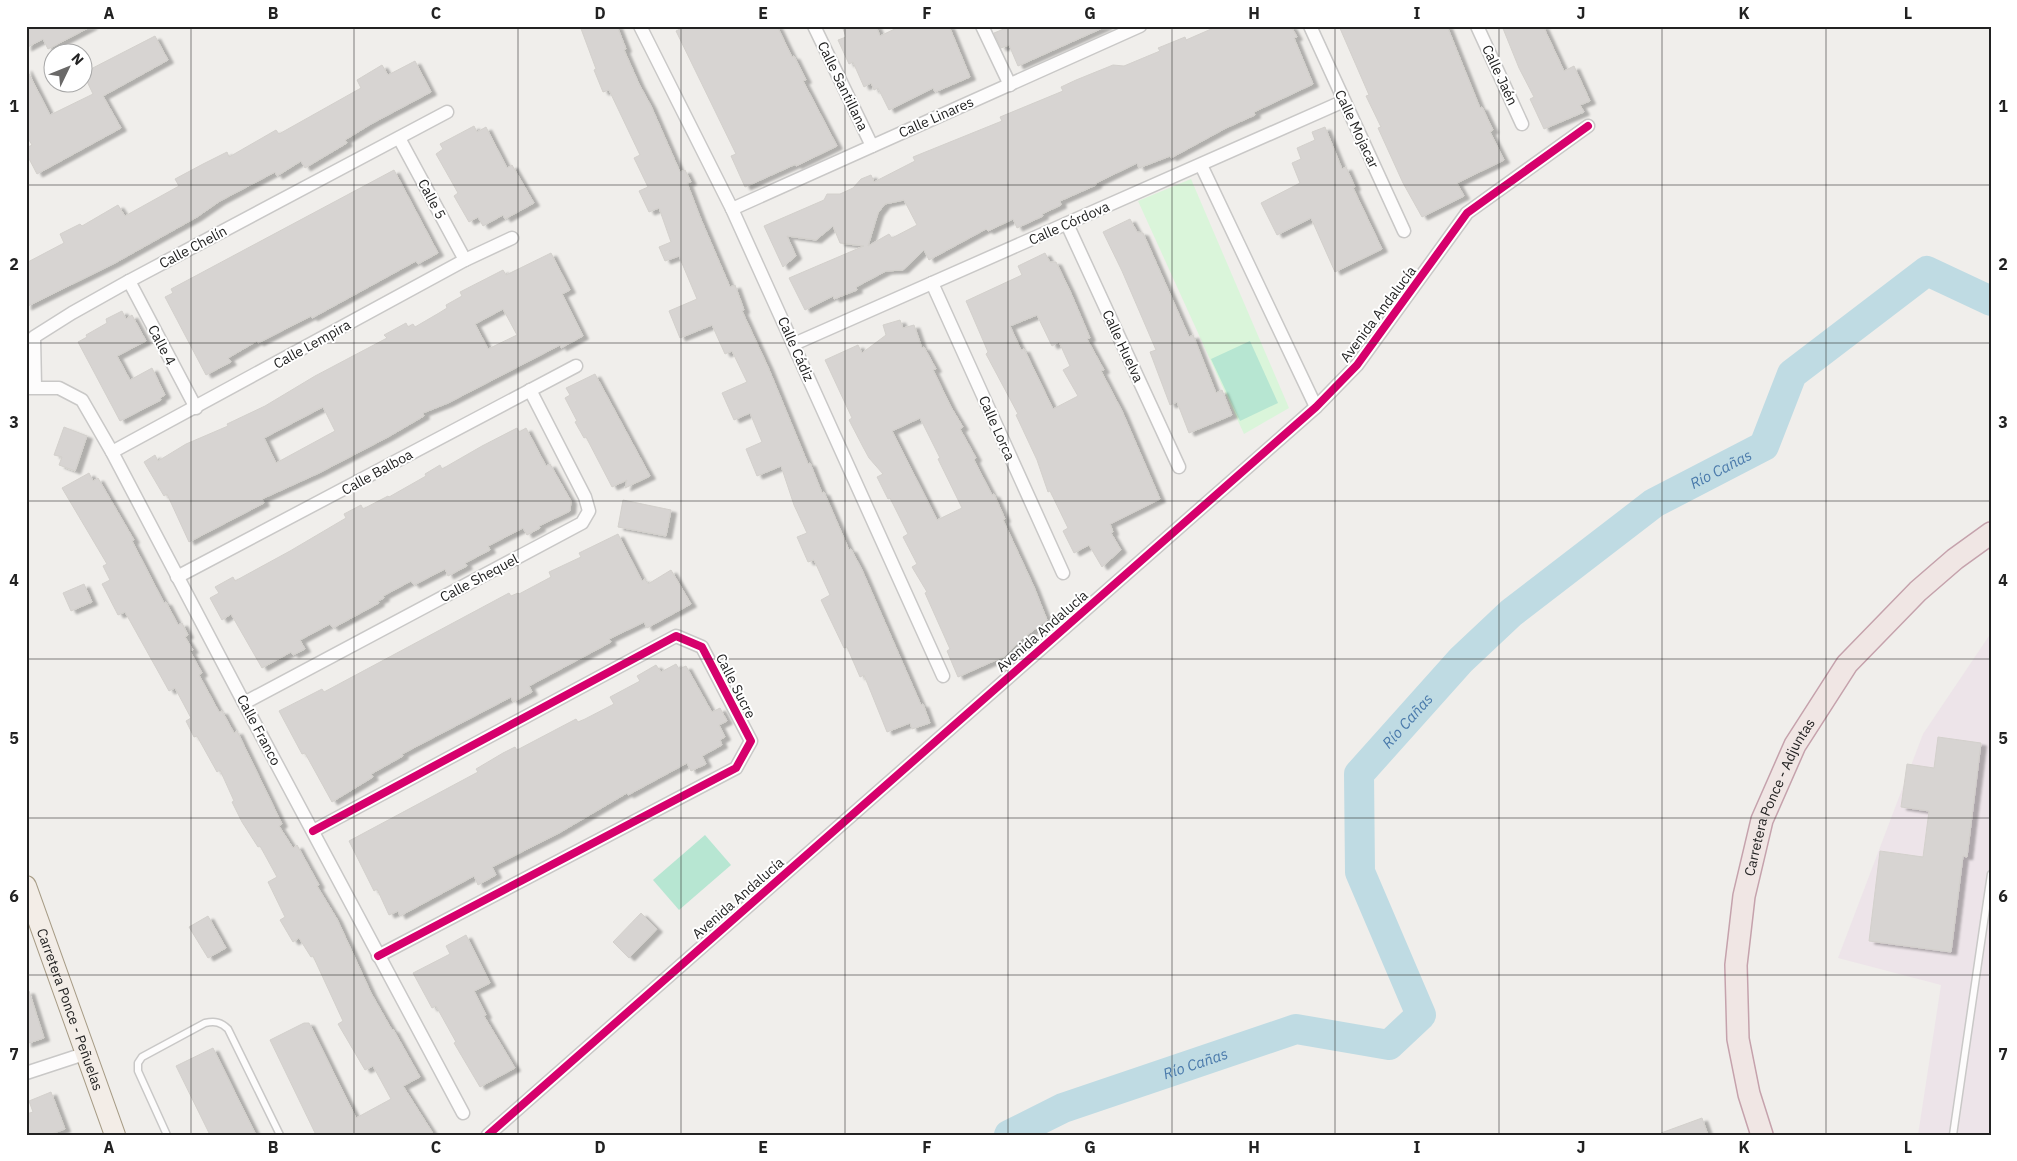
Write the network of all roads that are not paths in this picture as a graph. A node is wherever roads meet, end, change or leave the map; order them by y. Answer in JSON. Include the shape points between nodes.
{"nodes":[{"id":1,"x":640,"y":26,"type":"edge"},
{"id":2,"x":814,"y":26,"type":"edge"},
{"id":3,"x":982,"y":26,"type":"edge"},
{"id":4,"x":1140,"y":26,"type":"edge"},
{"id":5,"x":1310,"y":26,"type":"edge"},
{"id":6,"x":1477,"y":26,"type":"edge"},
{"id":7,"x":1010,"y":85,"type":"junction"},
{"id":8,"x":1344,"y":101,"type":"junction"},
{"id":9,"x":446,"y":112,"type":"dead end"},
{"id":10,"x":1522,"y":124,"type":"dead end"},
{"id":11,"x":1588,"y":126,"type":"dead end"},
{"id":12,"x":399,"y":138,"type":"junction"},
{"id":13,"x":872,"y":146,"type":"junction"},
{"id":14,"x":1201,"y":165,"type":"junction"},
{"id":15,"x":732,"y":209,"type":"junction"},
{"id":16,"x":1067,"y":224,"type":"junction"},
{"id":17,"x":1404,"y":231,"type":"dead end"},
{"id":18,"x":512,"y":238,"type":"dead end"},
{"id":19,"x":465,"y":260,"type":"junction"},
{"id":20,"x":129,"y":281,"type":"junction"},
{"id":21,"x":932,"y":283,"type":"junction"},
{"id":22,"x":794,"y":344,"type":"junction"},
{"id":23,"x":576,"y":366,"type":"dead end"},
{"id":24,"x":30,"y":388,"type":"edge"},
{"id":25,"x":530,"y":390,"type":"junction"},
{"id":26,"x":1316,"y":407,"type":"junction"},
{"id":27,"x":196,"y":408,"type":"junction"},
{"id":28,"x":112,"y":452,"type":"junction"},
{"id":29,"x":1179,"y":468,"type":"dead end"},
{"id":30,"x":1991,"y":533,"type":"edge"},
{"id":31,"x":1063,"y":573,"type":"dead end"},
{"id":32,"x":177,"y":578,"type":"junction"},
{"id":33,"x":943,"y":676,"type":"dead end"},
{"id":34,"x":244,"y":703,"type":"junction"},
{"id":35,"x":313,"y":831,"type":"junction"},
{"id":36,"x":1991,"y":874,"type":"edge"},
{"id":37,"x":26,"y":886,"type":"edge"},
{"id":38,"x":378,"y":956,"type":"junction"},
{"id":39,"x":87,"y":1053,"type":"junction"},
{"id":40,"x":26,"y":1072,"type":"edge"},
{"id":41,"x":463,"y":1112,"type":"dead end"},
{"id":42,"x":114,"y":1135,"type":"edge"},
{"id":43,"x":167,"y":1135,"type":"edge"},
{"id":44,"x":280,"y":1135,"type":"edge"},
{"id":45,"x":488,"y":1135,"type":"edge"},
{"id":46,"x":1762,"y":1135,"type":"edge"},
{"id":47,"x":1953,"y":1135,"type":"edge"}],
"edges":[{"from":1,"to":15,"type":"street","name":"Calle Cádiz"},
{"from":2,"to":13,"type":"street","name":"Calle Santillana"},
{"from":3,"to":7,"type":"street"},
{"from":4,"to":7,"type":"street","name":"Calle Linares"},
{"from":5,"to":8,"type":"street","name":"Calle Mojacar"},
{"from":6,"to":10,"type":"street","name":"Calle Jaén"},
{"from":7,"to":13,"type":"street","name":"Calle Linares"},
{"from":8,"to":14,"type":"street","name":"Calle Córdova"},
{"from":8,"to":17,"type":"street","name":"Calle Mojacar"},
{"from":9,"to":12,"type":"street","name":"Calle Chelín"},
{"from":11,"to":26,"type":"street","name":"Avenida Andalucía","via":[[1467,213],[1357,366]]},
{"from":12,"to":19,"type":"street","name":"Calle 5"},
{"from":12,"to":20,"type":"street","name":"Calle Chelín"},
{"from":13,"to":15,"type":"street","name":"Calle Linares"},
{"from":14,"to":16,"type":"street","name":"Calle Córdova"},
{"from":14,"to":26,"type":"street"},
{"from":15,"to":22,"type":"street","name":"Calle Cádiz"},
{"from":16,"to":21,"type":"street","name":"Calle Córdova"},
{"from":16,"to":29,"type":"street","name":"Calle Huelva"},
{"from":18,"to":19,"type":"street","name":"Calle Lempira"},
{"from":19,"to":27,"type":"street","name":"Calle Lempira"},
{"from":20,"to":24,"type":"street","name":"Calle Chelín","via":[[34,337]]},
{"from":20,"to":27,"type":"street","name":"Calle 4"},
{"from":21,"to":22,"type":"street","name":"Calle Córdova"},
{"from":21,"to":31,"type":"street","name":"Calle Lorca"},
{"from":22,"to":33,"type":"street","name":"Calle Cádiz"},
{"from":23,"to":25,"type":"street","name":"Calle Balboa"},
{"from":24,"to":28,"type":"street","name":"Calle Franco","via":[[59,388],[82,400]]},
{"from":25,"to":32,"type":"street","name":"Calle Balboa"},
{"from":25,"to":34,"type":"street","name":"Calle Shequel","via":[[585,497],[589,511],[582,523]]},
{"from":26,"to":45,"type":"street","name":"Avenida Andalucía"},
{"from":27,"to":28,"type":"street","name":"Calle Lempira"},
{"from":28,"to":32,"type":"street","name":"Calle Franco"},
{"from":30,"to":46,"type":"highway","name":"Carretera Ponce - Adjuntas","via":[[1918,591],[1847,664],[1795,744],[1762,820],[1744,896],[1736,965],[1738,1039],[1749,1094]]},
{"from":32,"to":34,"type":"street","name":"Calle Franco"},
{"from":34,"to":35,"type":"street","name":"Calle Franco"},
{"from":35,"to":38,"type":"street","name":"Calle Franco"},
{"from":35,"to":38,"type":"street","name":"Calle Sucre","via":[[676,636],[702,647],[707,655],[751,740],[736,768]]},
{"from":36,"to":47,"type":"lane"},
{"from":37,"to":39,"type":"main road","name":"Carretera Ponce - Peñuelas"},
{"from":38,"to":41,"type":"street","name":"Calle Franco"},
{"from":39,"to":40,"type":"street"},
{"from":39,"to":42,"type":"main road","name":"Carretera Ponce - Peñuelas"},
{"from":43,"to":44,"type":"lane","via":[[138,1071],[138,1063],[142,1057],[205,1022],[212,1022],[228,1029]]}]}
